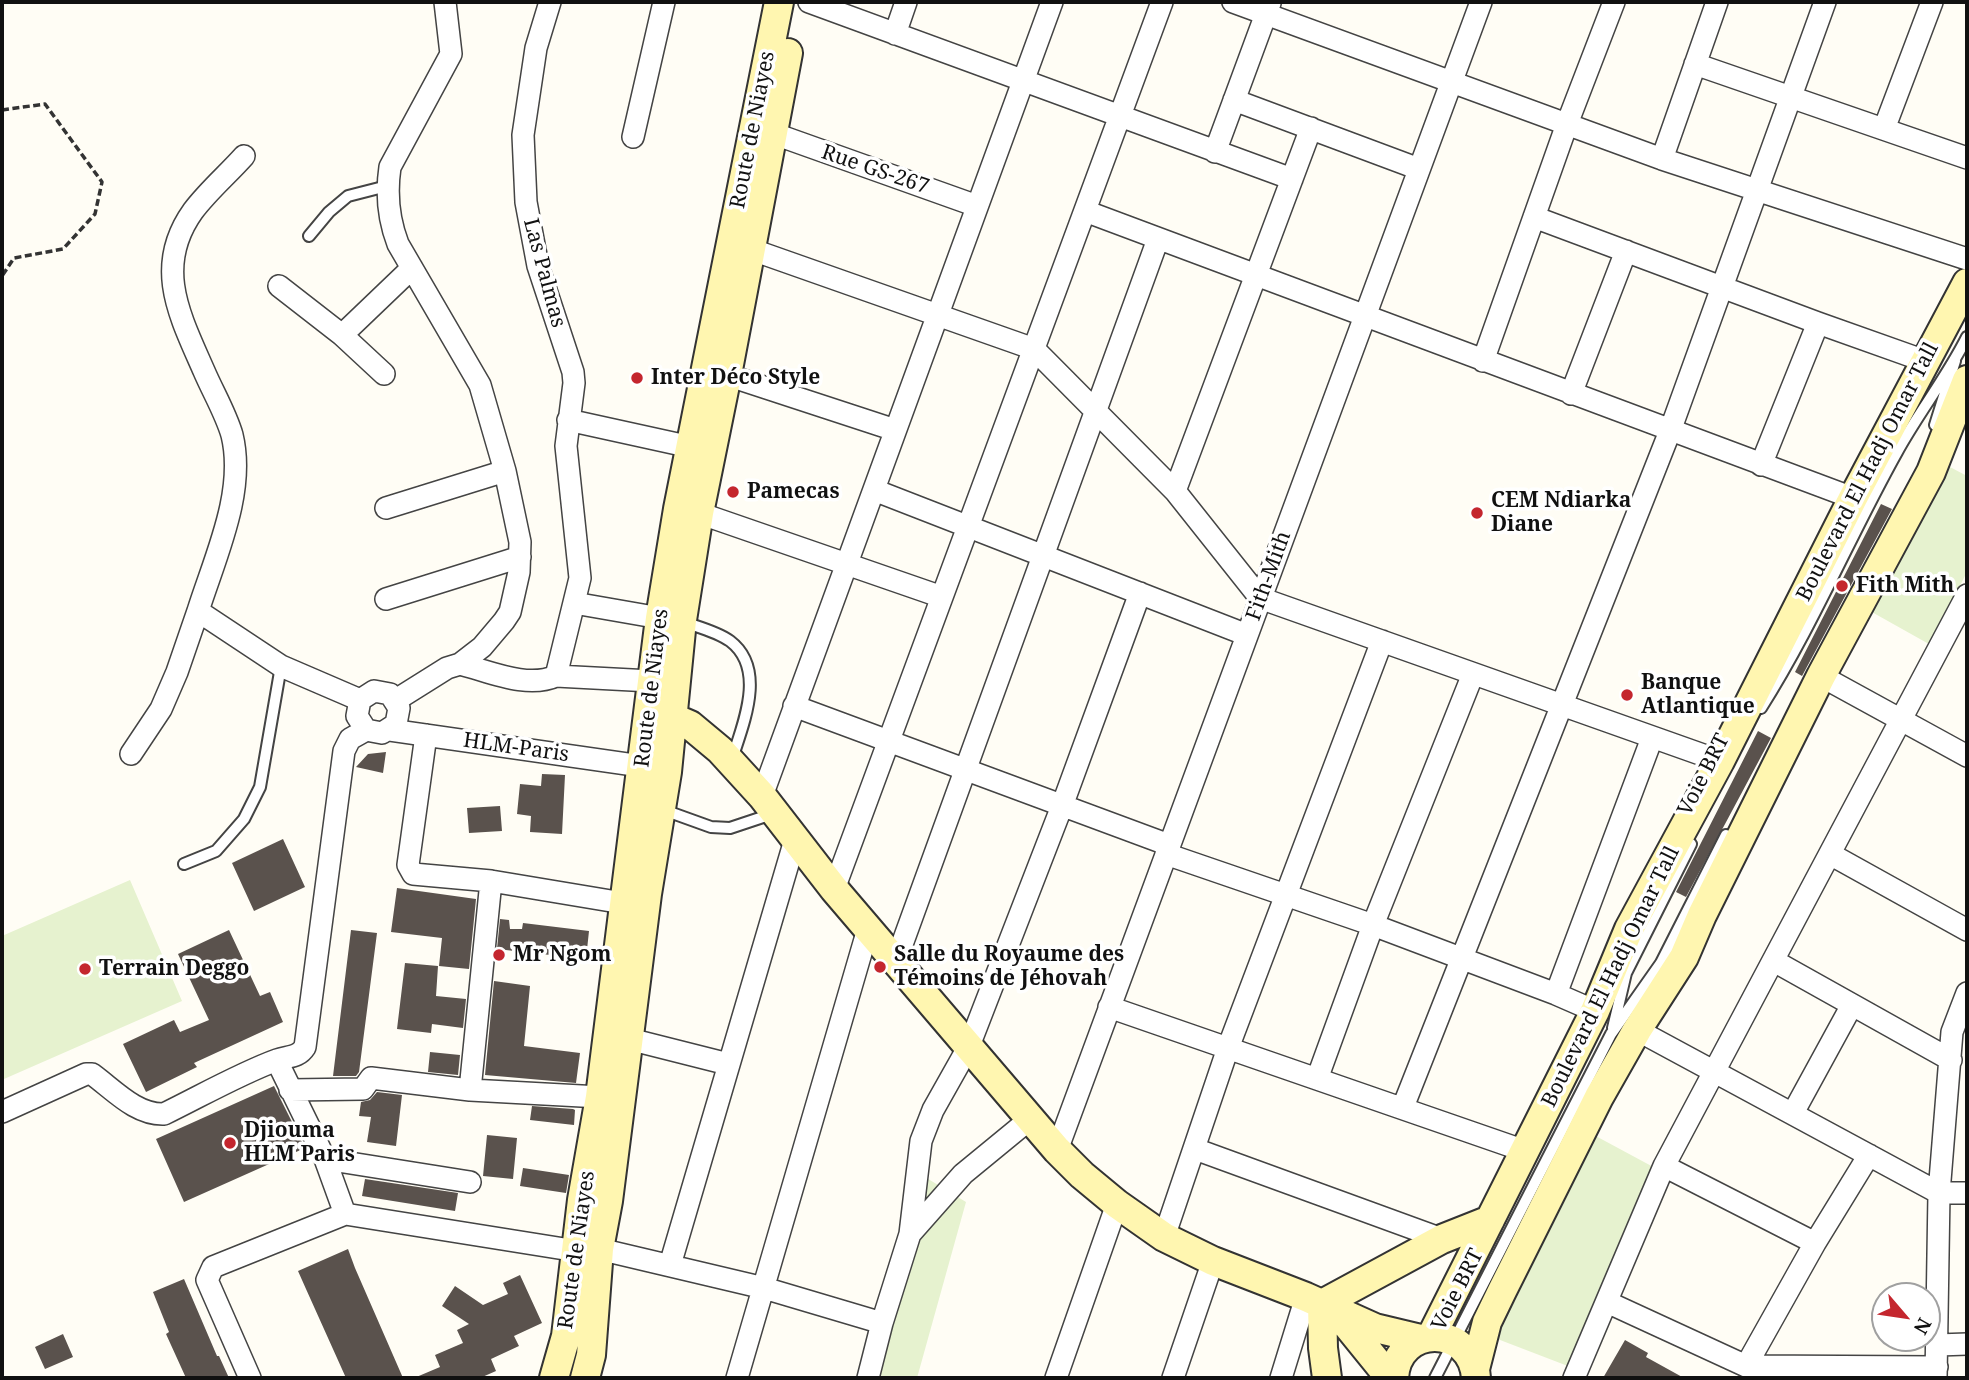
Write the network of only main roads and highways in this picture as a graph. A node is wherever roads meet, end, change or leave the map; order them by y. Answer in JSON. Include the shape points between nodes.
{"nodes":[{"id":1,"x":779,"y":2,"type":"edge"},
{"id":2,"x":798,"y":2,"type":"edge"},
{"id":3,"x":1967,"y":283,"type":"edge"},
{"id":4,"x":1961,"y":370,"type":"edge"},
{"id":5,"x":1961,"y":412,"type":"edge"},
{"id":6,"x":671,"y":619,"type":"junction"},
{"id":7,"x":657,"y":701,"type":"junction"},
{"id":8,"x":1490,"y":1220,"type":"junction"},
{"id":9,"x":588,"y":1250,"type":"junction"},
{"id":10,"x":1321,"y":1303,"type":"junction"},
{"id":11,"x":1435,"y":1339,"type":"junction"},
{"id":12,"x":1476,"y":1374,"type":"edge"},
{"id":13,"x":554,"y":1378,"type":"edge"},
{"id":14,"x":585,"y":1378,"type":"edge"},
{"id":15,"x":1326,"y":1378,"type":"edge"},
{"id":16,"x":1392,"y":1378,"type":"edge"}],
"edges":[{"from":1,"to":6,"type":"main road","name":"Route de Niayes","via":[[691,447]]},
{"from":2,"to":6,"type":"main road","name":"Route de Niayes","via":[[699,513]]},
{"from":3,"to":8,"type":"main road","name":"Boulevard El Hadj Omar Tall","via":[[1853,498],[1723,769],[1629,929],[1595,1011]]},
{"from":4,"to":5,"type":"main road","name":"Boulevard El Hadj Omar Tall"},
{"from":5,"to":12,"type":"main road","name":"Boulevard El Hadj Omar Tall","via":[[1821,676],[1684,957],[1624,1032],[1599,1097],[1487,1322]]},
{"from":6,"to":7,"type":"main road","name":"Route de Niayes"},
{"from":6,"to":7,"type":"main road","name":"Route de Niayes"},
{"from":7,"to":9,"type":"main road","name":"Route de Niayes","via":[[661,809],[629,1039]]},
{"from":7,"to":9,"type":"main road","name":"Route de Niayes","via":[[642,766],[600,1097],[582,1200]]},
{"from":7,"to":10,"type":"main road","via":[[700,732],[731,763],[1082,1175],[1164,1237]]},
{"from":8,"to":10,"type":"main road","via":[[1442,1239]]},
{"from":8,"to":11,"type":"main road","name":"Boulevard El Hadj Omar Tall"},
{"from":9,"to":13,"type":"main road","name":"Route de Niayes"},
{"from":9,"to":14,"type":"main road","name":"Route de Niayes","via":[[591,1355]]},
{"from":10,"to":11,"type":"main road","via":[[1375,1328]]},
{"from":10,"to":15,"type":"main road"},
{"from":10,"to":16,"type":"main road"},
{"from":11,"to":12,"type":"main road","name":"Boulevard El Hadj Omar Tall","via":[[1470,1355]]},
{"from":11,"to":16,"type":"main road","name":"Boulevard El Hadj Omar Tall","via":[[1409,1346]]}]}
